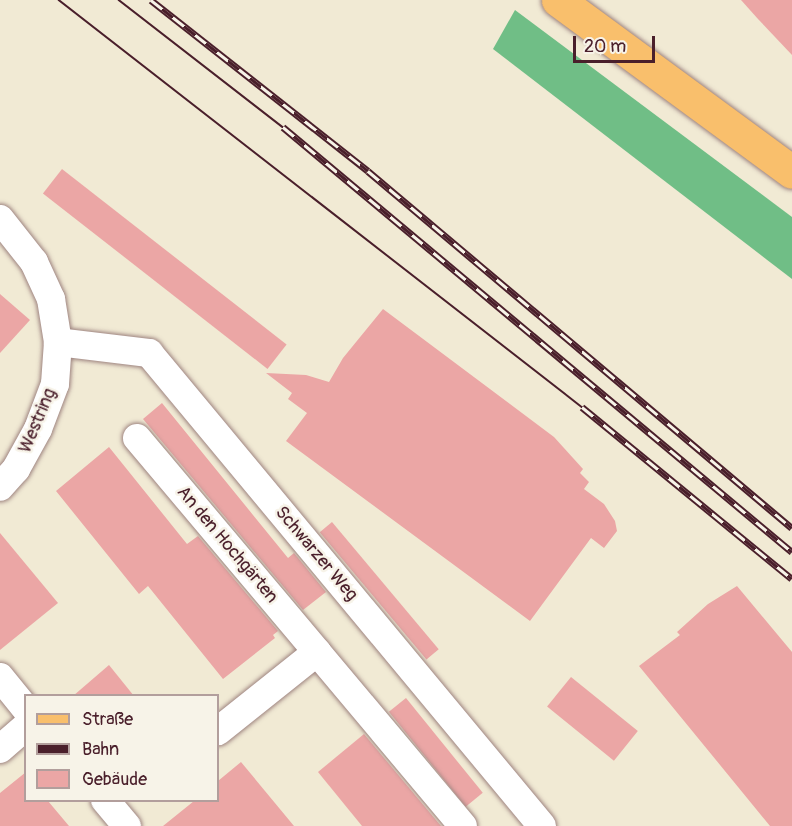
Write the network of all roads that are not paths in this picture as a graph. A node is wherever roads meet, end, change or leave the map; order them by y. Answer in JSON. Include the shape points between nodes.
{"nodes":[{"id":1,"x":558,"y":0,"type":"edge"},
{"id":2,"x":792,"y":172,"type":"edge"},
{"id":3,"x":0,"y":219,"type":"edge"},
{"id":4,"x":58,"y":342,"type":"junction"},
{"id":5,"x":137,"y":438,"type":"dead end"},
{"id":6,"x":0,"y":487,"type":"edge"},
{"id":7,"x":317,"y":652,"type":"junction"},
{"id":8,"x":0,"y":677,"type":"edge"},
{"id":9,"x":24,"y":707,"type":"edge"},
{"id":10,"x":24,"y":728,"type":"edge"},
{"id":11,"x":219,"y":731,"type":"edge"},
{"id":12,"x":0,"y":749,"type":"edge"},
{"id":13,"x":464,"y":826,"type":"edge"},
{"id":14,"x":543,"y":826,"type":"edge"}],
"edges":[{"from":1,"to":2,"type":"main road","via":[[690,93]]},
{"from":3,"to":4,"type":"street","name":"Westring","via":[[34,262],[51,299]]},
{"from":4,"to":6,"type":"street","name":"Westring","via":[[55,384],[38,429],[16,470]]},
{"from":4,"to":14,"type":"street","name":"Schwarzer Weg","via":[[149,353]]},
{"from":5,"to":7,"type":"street","name":"An den Hochgärten"},
{"from":7,"to":11,"type":"street"},
{"from":7,"to":13,"type":"street","name":"An den Hochgärten"},
{"from":8,"to":9,"type":"street"},
{"from":10,"to":12,"type":"street"}]}
